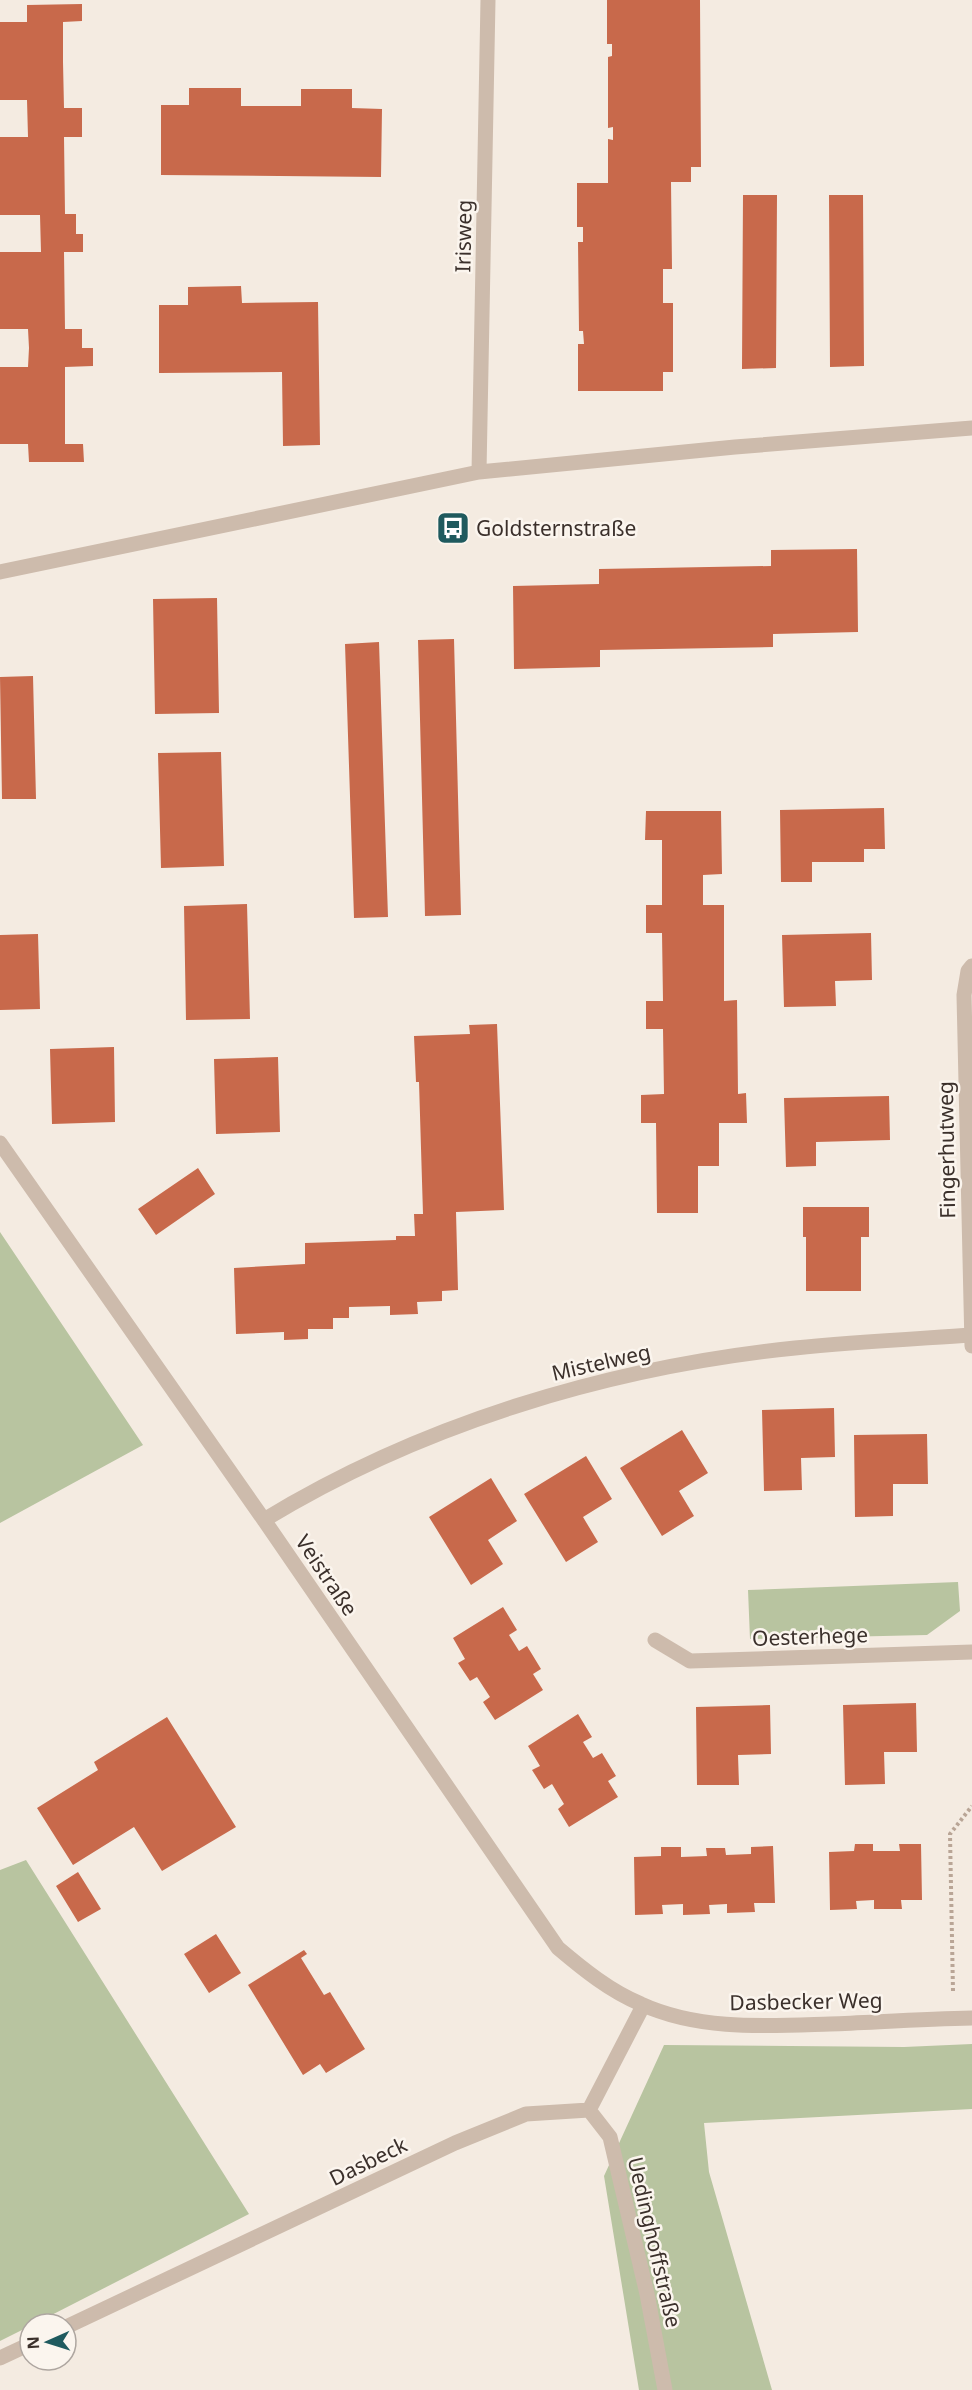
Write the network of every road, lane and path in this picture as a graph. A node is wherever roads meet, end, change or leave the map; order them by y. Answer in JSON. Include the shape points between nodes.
{"nodes":[{"id":1,"x":488,"y":0,"type":"edge"},
{"id":2,"x":972,"y":428,"type":"edge"},
{"id":3,"x":479,"y":472,"type":"junction"},
{"id":4,"x":0,"y":572,"type":"edge"},
{"id":5,"x":972,"y":966,"type":"edge"},
{"id":6,"x":0,"y":1143,"type":"edge"},
{"id":7,"x":972,"y":1335,"type":"edge"},
{"id":8,"x":972,"y":1346,"type":"edge"},
{"id":9,"x":264,"y":1520,"type":"junction"},
{"id":10,"x":655,"y":1640,"type":"dead end"},
{"id":11,"x":972,"y":1652,"type":"edge"},
{"id":12,"x":972,"y":1806,"type":"edge"},
{"id":13,"x":643,"y":2006,"type":"junction"},
{"id":14,"x":954,"y":2018,"type":"junction"},
{"id":15,"x":972,"y":2018,"type":"edge"},
{"id":16,"x":589,"y":2110,"type":"junction"},
{"id":17,"x":78,"y":2321,"type":"edge"},
{"id":18,"x":18,"y":2350,"type":"edge"},
{"id":19,"x":0,"y":2358,"type":"edge"},
{"id":20,"x":665,"y":2390,"type":"edge"}],
"edges":[{"from":1,"to":3,"type":"street","name":"Irisweg"},
{"from":2,"to":3,"type":"street"},
{"from":3,"to":4,"type":"street"},
{"from":5,"to":7,"type":"street","name":"Fingerhutweg","via":[[964,994]]},
{"from":6,"to":9,"type":"street","name":"Veistraße"},
{"from":7,"to":8,"type":"street"},
{"from":7,"to":9,"type":"street","name":"Mistelweg","via":[[745,1355],[618,1378],[544,1397],[377,1459]]},
{"from":9,"to":13,"type":"street","name":"Veistraße","via":[[558,1948],[585,1971]]},
{"from":10,"to":11,"type":"street","name":"Oesterhege","via":[[690,1661]]},
{"from":12,"to":14,"type":"path","via":[[950,1834]]},
{"from":13,"to":14,"type":"street","name":"Dasbecker Weg","via":[[699,2021],[757,2027]]},
{"from":13,"to":16,"type":"street"},
{"from":14,"to":15,"type":"street","name":"Dasbecker Weg"},
{"from":16,"to":17,"type":"street","name":"Dasbeck","via":[[526,2114],[501,2123]]},
{"from":16,"to":20,"type":"street","name":"Uedinghoffstraße","via":[[610,2137]]},
{"from":18,"to":19,"type":"street"}]}
